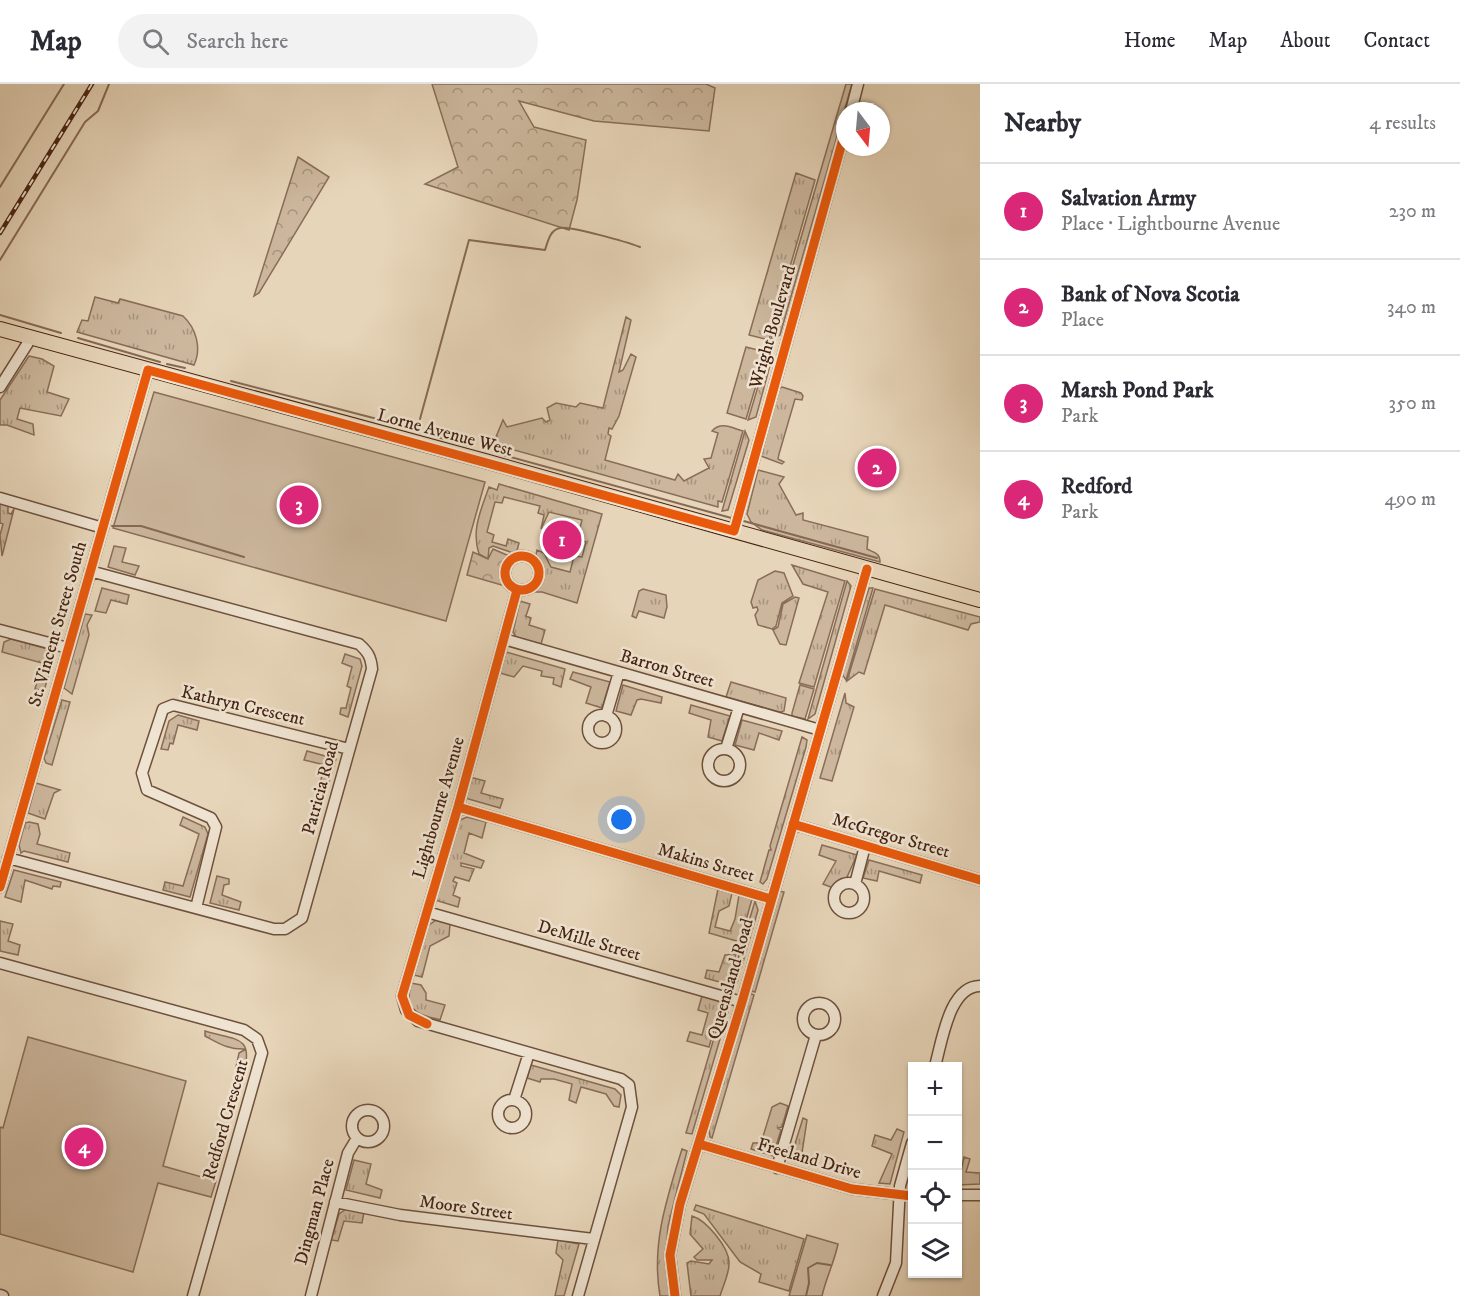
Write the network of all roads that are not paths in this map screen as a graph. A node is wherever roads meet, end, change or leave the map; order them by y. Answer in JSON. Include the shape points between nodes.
{"nodes":[{"id":1,"x":858,"y":84,"type":"edge"},
{"id":2,"x":853,"y":102,"type":"edge"},
{"id":3,"x":838,"y":156,"type":"edge"},
{"id":4,"x":0,"y":329,"type":"edge"},
{"id":5,"x":32,"y":338,"type":"junction"},
{"id":6,"x":148,"y":370,"type":"junction"},
{"id":7,"x":0,"y":387,"type":"edge"},
{"id":8,"x":0,"y":498,"type":"edge"},
{"id":9,"x":103,"y":528,"type":"junction"},
{"id":10,"x":734,"y":531,"type":"junction"},
{"id":11,"x":867,"y":568,"type":"junction"},
{"id":12,"x":90,"y":572,"type":"junction"},
{"id":13,"x":517,"y":590,"type":"dead end"},
{"id":14,"x":980,"y":600,"type":"edge"},
{"id":15,"x":0,"y":630,"type":"edge"},
{"id":16,"x":504,"y":639,"type":"junction"},
{"id":17,"x":68,"y":648,"type":"junction"},
{"id":18,"x":619,"y":672,"type":"junction"},
{"id":19,"x":739,"y":707,"type":"junction"},
{"id":20,"x":606,"y":716,"type":"dead end"},
{"id":21,"x":820,"y":730,"type":"junction"},
{"id":22,"x":349,"y":749,"type":"junction"},
{"id":23,"x":726,"y":749,"type":"dead end"},
{"id":24,"x":458,"y":807,"type":"junction"},
{"id":25,"x":793,"y":824,"type":"junction"},
{"id":26,"x":865,"y":846,"type":"junction"},
{"id":27,"x":8,"y":858,"type":"junction"},
{"id":28,"x":980,"y":880,"type":"edge"},
{"id":29,"x":855,"y":884,"type":"dead end"},
{"id":30,"x":0,"y":887,"type":"edge"},
{"id":31,"x":771,"y":899,"type":"junction"},
{"id":32,"x":195,"y":908,"type":"junction"},
{"id":33,"x":427,"y":912,"type":"junction"},
{"id":34,"x":0,"y":963,"type":"edge"},
{"id":35,"x":980,"y":986,"type":"edge"},
{"id":36,"x":742,"y":1002,"type":"junction"},
{"id":37,"x":816,"y":1035,"type":"dead end"},
{"id":38,"x":529,"y":1053,"type":"junction"},
{"id":39,"x":936,"y":1062,"type":"edge"},
{"id":40,"x":514,"y":1100,"type":"dead end"},
{"id":41,"x":357,"y":1138,"type":"dead end"},
{"id":42,"x":699,"y":1144,"type":"junction"},
{"id":43,"x":908,"y":1157,"type":"edge"},
{"id":44,"x":777,"y":1168,"type":"junction"},
{"id":45,"x":962,"y":1195,"type":"edge"},
{"id":46,"x":980,"y":1195,"type":"edge"},
{"id":47,"x":900,"y":1196,"type":"junction"},
{"id":48,"x":908,"y":1196,"type":"edge"},
{"id":49,"x":335,"y":1202,"type":"junction"},
{"id":50,"x":593,"y":1239,"type":"junction"},
{"id":51,"x":193,"y":1296,"type":"edge"},
{"id":52,"x":311,"y":1296,"type":"edge"},
{"id":53,"x":578,"y":1296,"type":"edge"},
{"id":54,"x":675,"y":1296,"type":"edge"},
{"id":55,"x":883,"y":1296,"type":"edge"}],
"edges":[{"from":1,"to":2,"type":"street"},
{"from":3,"to":10,"type":"street","name":"Wright Boulevard"},
{"from":4,"to":5,"type":"main road","name":"Lorne Avenue West"},
{"from":5,"to":6,"type":"main road","name":"Lorne Avenue West"},
{"from":5,"to":7,"type":"street"},
{"from":6,"to":9,"type":"street","name":"St. Vincent Street South"},
{"from":6,"to":10,"type":"main road","name":"Lorne Avenue West"},
{"from":8,"to":9,"type":"street"},
{"from":9,"to":12,"type":"street","name":"St. Vincent Street South"},
{"from":10,"to":11,"type":"main road","name":"Lorne Avenue West"},
{"from":11,"to":14,"type":"main road","name":"Lorne Avenue West"},
{"from":11,"to":21,"type":"street","name":"Queensland Road"},
{"from":12,"to":17,"type":"street","name":"St. Vincent Street South"},
{"from":12,"to":22,"type":"street","name":"Patricia Road","via":[[359,644],[371,657],[372,669]]},
{"from":13,"to":16,"type":"street","name":"Lightbourne Avenue"},
{"from":15,"to":17,"type":"street"},
{"from":16,"to":18,"type":"street","name":"Barron Street"},
{"from":16,"to":24,"type":"street","name":"Lightbourne Avenue"},
{"from":17,"to":27,"type":"street","name":"St. Vincent Street South"},
{"from":18,"to":19,"type":"street","name":"Barron Street"},
{"from":18,"to":20,"type":"street"},
{"from":19,"to":21,"type":"street","name":"Barron Street"},
{"from":19,"to":23,"type":"street"},
{"from":21,"to":25,"type":"street","name":"Queensland Road"},
{"from":22,"to":32,"type":"street","name":"Patricia Road","via":[[302,918],[285,929],[274,929]]},
{"from":22,"to":32,"type":"street","name":"Kathryn Crescent","via":[[178,706],[163,709],[142,781],[147,790],[211,818],[216,827]]},
{"from":24,"to":31,"type":"street","name":"Makins Street"},
{"from":24,"to":33,"type":"street","name":"Lightbourne Avenue"},
{"from":25,"to":26,"type":"street","name":"McGregor Street"},
{"from":25,"to":31,"type":"street","name":"Queensland Road"},
{"from":26,"to":28,"type":"street","name":"McGregor Street"},
{"from":26,"to":29,"type":"street"},
{"from":27,"to":30,"type":"street","name":"St. Vincent Street South"},
{"from":27,"to":32,"type":"street","name":"Patricia Road"},
{"from":31,"to":36,"type":"street","name":"Queensland Road"},
{"from":33,"to":36,"type":"street","name":"DeMille Street"},
{"from":33,"to":38,"type":"street","name":"Lightbourne Avenue","via":[[402,996],[409,1015],[418,1021]]},
{"from":34,"to":51,"type":"street","name":"Redford Crescent","via":[[244,1030],[257,1039],[262,1053]]},
{"from":35,"to":39,"type":"street","via":[[970,988],[955,1000]]},
{"from":36,"to":42,"type":"street","name":"Queensland Road"},
{"from":37,"to":44,"type":"street"},
{"from":38,"to":40,"type":"street"},
{"from":38,"to":50,"type":"street","name":"Lightbourne Avenue","via":[[621,1079],[629,1085],[632,1107]]},
{"from":41,"to":49,"type":"street","name":"Dingman Place","via":[[348,1153]]},
{"from":42,"to":44,"type":"street","name":"Freeland Drive"},
{"from":42,"to":54,"type":"street","name":"Queensland Road","via":[[671,1239]]},
{"from":43,"to":47,"type":"street"},
{"from":44,"to":47,"type":"street","name":"Freeland Drive","via":[[867,1193]]},
{"from":45,"to":46,"type":"street"},
{"from":47,"to":48,"type":"street","name":"Freeland Drive"},
{"from":47,"to":55,"type":"street","via":[[898,1251]]},
{"from":49,"to":50,"type":"street","name":"Moore Street","via":[[400,1215]]},
{"from":49,"to":52,"type":"street","name":"Dingman Place"},
{"from":50,"to":53,"type":"street","name":"Lightbourne Avenue"}]}
